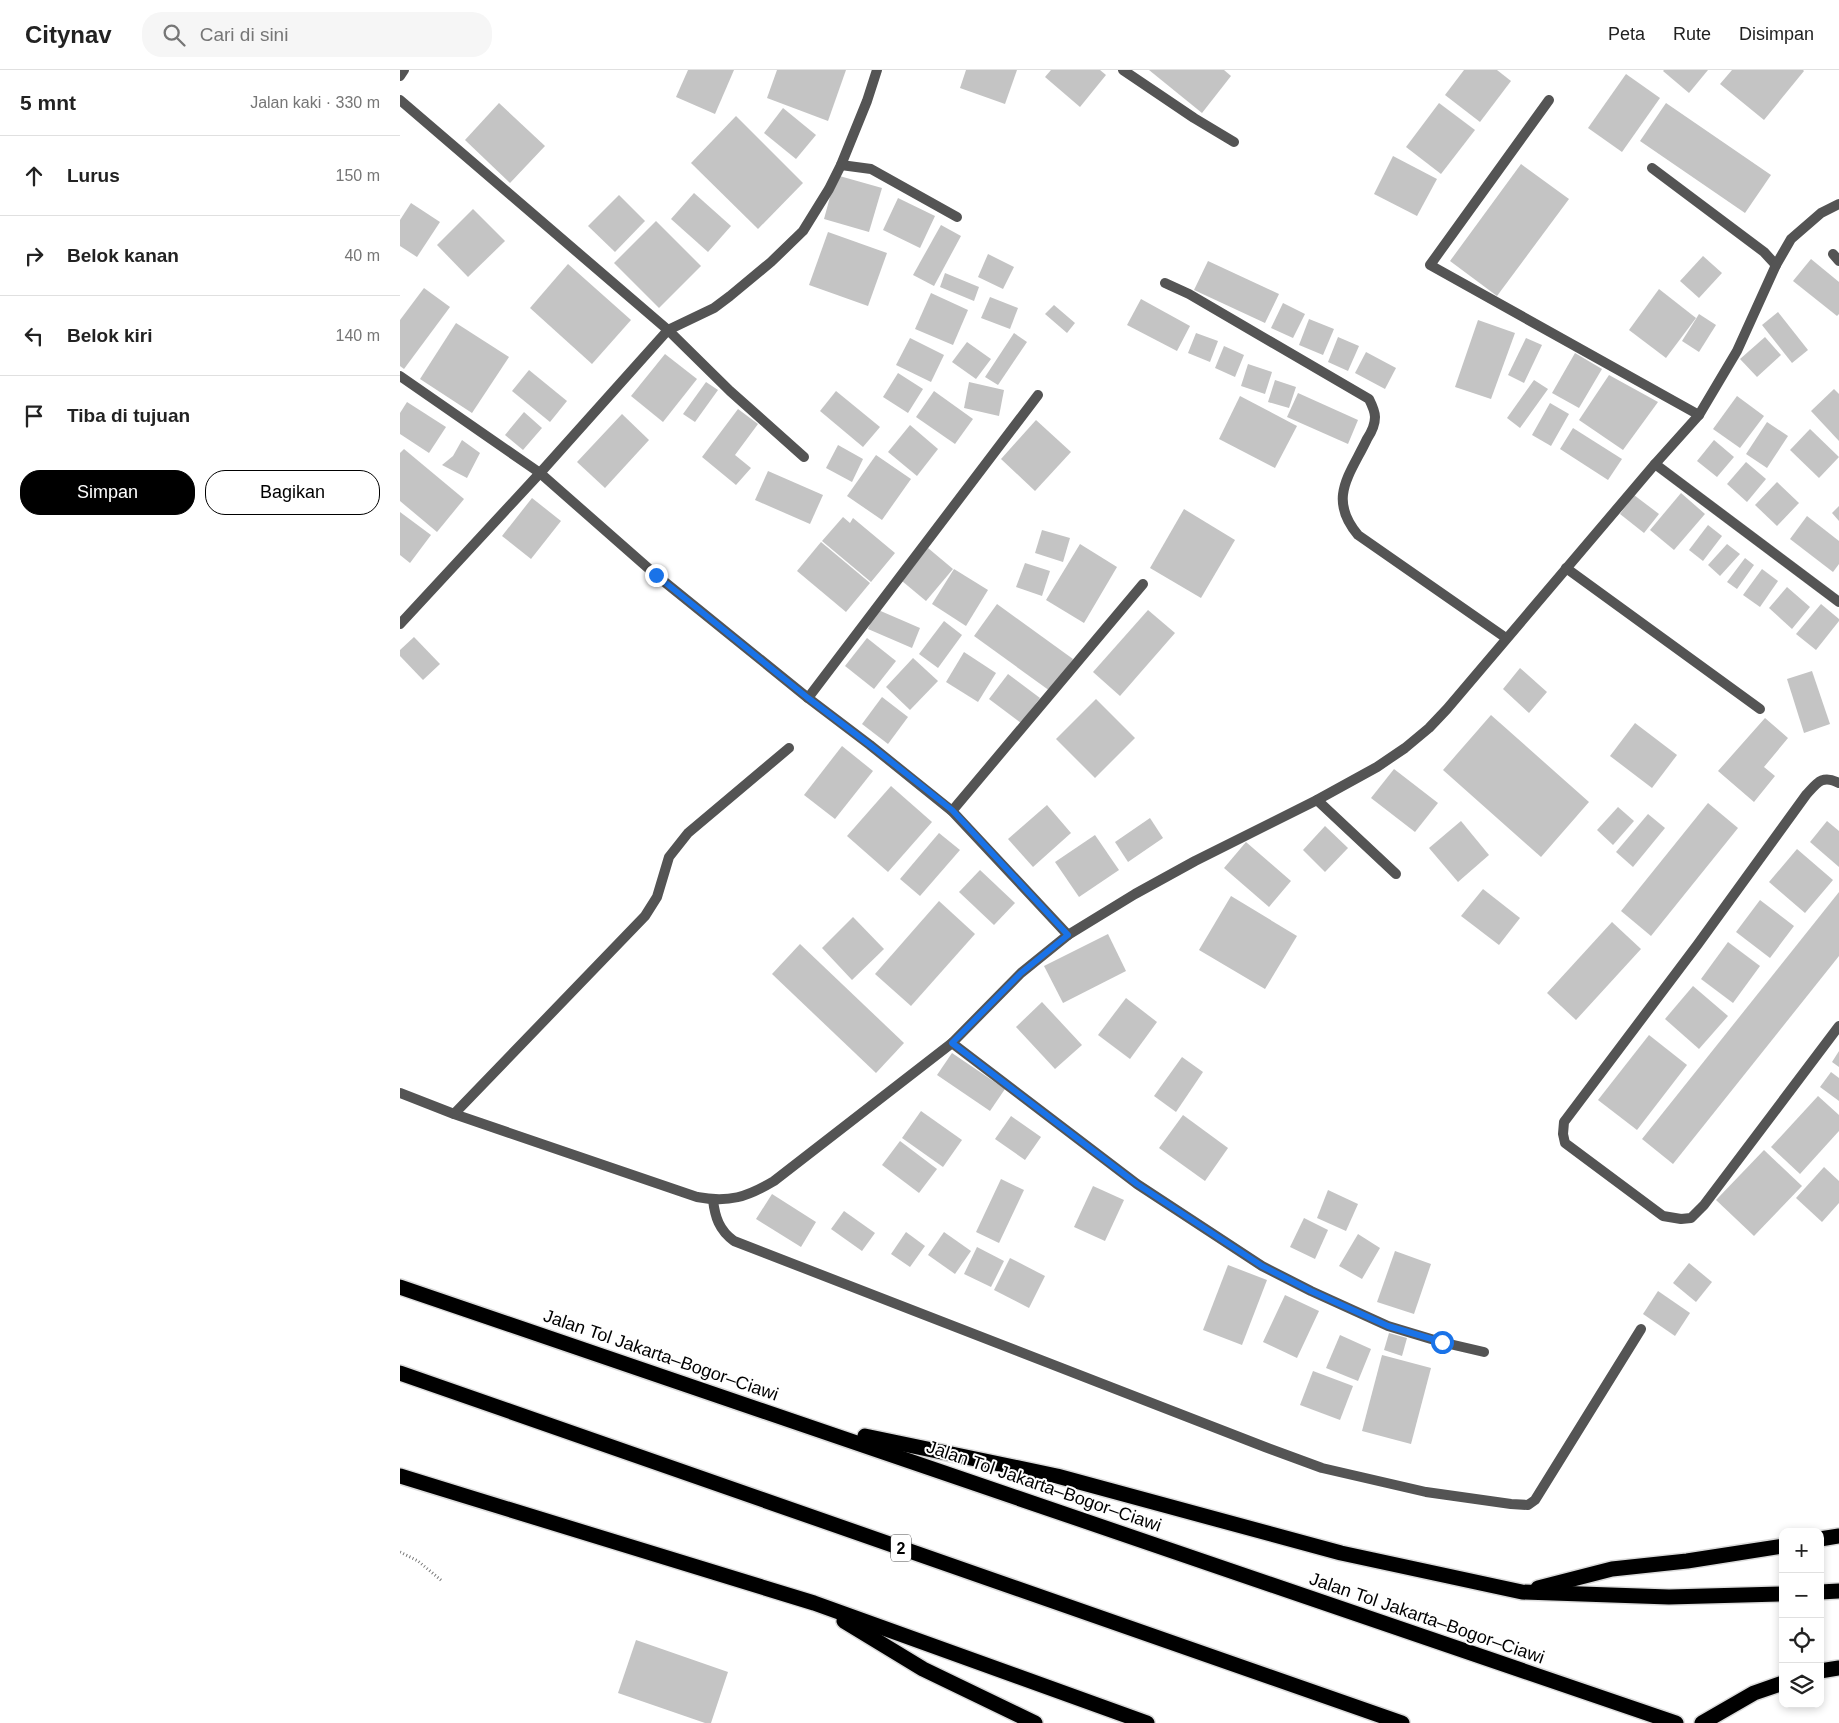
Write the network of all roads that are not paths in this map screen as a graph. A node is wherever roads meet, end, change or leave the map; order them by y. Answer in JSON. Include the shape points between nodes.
{"nodes":[{"id":1,"x":404,"y":70,"type":"edge"},
{"id":2,"x":876,"y":70,"type":"edge"},
{"id":3,"x":1123,"y":70,"type":"edge"},
{"id":4,"x":400,"y":76,"type":"edge"},
{"id":5,"x":400,"y":100,"type":"edge"},
{"id":6,"x":1549,"y":100,"type":"dead end"},
{"id":7,"x":1234,"y":142,"type":"dead end"},
{"id":8,"x":841,"y":165,"type":"junction"},
{"id":9,"x":1652,"y":168,"type":"dead end"},
{"id":10,"x":1839,"y":204,"type":"edge"},
{"id":11,"x":957,"y":218,"type":"dead end"},
{"id":12,"x":1776,"y":265,"type":"junction"},
{"id":13,"x":1164,"y":283,"type":"dead end"},
{"id":14,"x":668,"y":330,"type":"junction"},
{"id":15,"x":400,"y":376,"type":"edge"},
{"id":16,"x":1038,"y":395,"type":"dead end"},
{"id":17,"x":1699,"y":415,"type":"junction"},
{"id":18,"x":804,"y":457,"type":"dead end"},
{"id":19,"x":1655,"y":464,"type":"junction"},
{"id":20,"x":540,"y":473,"type":"junction"},
{"id":21,"x":1566,"y":568,"type":"junction"},
{"id":22,"x":1142,"y":584,"type":"dead end"},
{"id":23,"x":1839,"y":602,"type":"edge"},
{"id":24,"x":400,"y":624,"type":"edge"},
{"id":25,"x":1506,"y":638,"type":"junction"},
{"id":26,"x":808,"y":698,"type":"junction"},
{"id":27,"x":1760,"y":709,"type":"dead end"},
{"id":28,"x":789,"y":748,"type":"dead end"},
{"id":29,"x":1839,"y":783,"type":"edge"},
{"id":30,"x":1317,"y":800,"type":"junction"},
{"id":31,"x":952,"y":810,"type":"junction"},
{"id":32,"x":1396,"y":874,"type":"dead end"},
{"id":33,"x":1068,"y":935,"type":"junction"},
{"id":34,"x":1839,"y":1026,"type":"edge"},
{"id":35,"x":952,"y":1043,"type":"junction"},
{"id":36,"x":400,"y":1093,"type":"edge"},
{"id":37,"x":454,"y":1114,"type":"junction"},
{"id":38,"x":713,"y":1200,"type":"junction"},
{"id":39,"x":400,"y":1286,"type":"edge"},
{"id":40,"x":1641,"y":1328,"type":"dead end"},
{"id":41,"x":1484,"y":1352,"type":"dead end"},
{"id":42,"x":400,"y":1373,"type":"edge"},
{"id":43,"x":802,"y":1423,"type":"junction"},
{"id":44,"x":400,"y":1476,"type":"edge"},
{"id":45,"x":1839,"y":1536,"type":"edge"},
{"id":46,"x":1824,"y":1538,"type":"edge"},
{"id":47,"x":1779,"y":1547,"type":"edge"},
{"id":48,"x":1839,"y":1591,"type":"edge"},
{"id":49,"x":1522,"y":1592,"type":"junction"},
{"id":50,"x":1824,"y":1592,"type":"edge"},
{"id":51,"x":1779,"y":1594,"type":"edge"},
{"id":52,"x":814,"y":1603,"type":"junction"},
{"id":53,"x":1839,"y":1668,"type":"edge"},
{"id":54,"x":1824,"y":1671,"type":"edge"},
{"id":55,"x":1779,"y":1684,"type":"edge"},
{"id":56,"x":1035,"y":1723,"type":"edge"},
{"id":57,"x":1147,"y":1723,"type":"edge"},
{"id":58,"x":1402,"y":1723,"type":"edge"},
{"id":59,"x":1676,"y":1723,"type":"edge"},
{"id":60,"x":1702,"y":1723,"type":"edge"}],
"edges":[{"from":1,"to":4,"type":"street"},
{"from":2,"to":8,"type":"street","via":[[867,102]]},
{"from":3,"to":7,"type":"street"},
{"from":5,"to":14,"type":"street"},
{"from":6,"to":17,"type":"street","via":[[1430,265]]},
{"from":8,"to":11,"type":"street","via":[[871,169]]},
{"from":8,"to":14,"type":"street","via":[[803,230],[771,262],[714,308]]},
{"from":9,"to":12,"type":"street","via":[[1764,252]]},
{"from":10,"to":12,"type":"street","via":[[1803,227]]},
{"from":12,"to":17,"type":"street","via":[[1737,351]]},
{"from":13,"to":25,"type":"street","via":[[1189,294],[1369,399],[1375,418],[1371,433],[1348,474],[1343,490],[1343,506],[1349,524],[1358,535]]},
{"from":14,"to":18,"type":"street"},
{"from":14,"to":20,"type":"street"},
{"from":15,"to":20,"type":"street"},
{"from":16,"to":26,"type":"street"},
{"from":17,"to":19,"type":"street"},
{"from":19,"to":21,"type":"street"},
{"from":19,"to":23,"type":"street"},
{"from":20,"to":24,"type":"street"},
{"from":20,"to":26,"type":"street","via":[[656,575]]},
{"from":21,"to":25,"type":"street"},
{"from":21,"to":27,"type":"street"},
{"from":22,"to":31,"type":"street"},
{"from":25,"to":30,"type":"street","via":[[1429,728],[1377,767]]},
{"from":26,"to":31,"type":"street"},
{"from":28,"to":37,"type":"street","via":[[688,834],[669,856],[657,897],[645,916]]},
{"from":29,"to":34,"type":"street","via":[[1827,778],[1821,780],[1806,795],[1564,1122],[1565,1143],[1663,1216],[1691,1218]]},
{"from":30,"to":32,"type":"street"},
{"from":30,"to":33,"type":"street","via":[[1170,875]]},
{"from":31,"to":33,"type":"street"},
{"from":33,"to":35,"type":"street","via":[[1021,973]]},
{"from":35,"to":38,"type":"street","via":[[774,1181],[732,1200]]},
{"from":35,"to":41,"type":"street","via":[[1137,1184],[1262,1266],[1388,1326]]},
{"from":36,"to":37,"type":"street"},
{"from":37,"to":38,"type":"street"},
{"from":38,"to":40,"type":"street","via":[[720,1228],[734,1241],[1265,1447],[1322,1468],[1417,1490],[1511,1504],[1528,1505],[1535,1500]]},
{"from":39,"to":43,"type":"highway","name":"Jalan Tol Jakarta–Bogor–Ciawi"},
{"from":42,"to":58,"type":"highway","number":"2"},
{"from":43,"to":49,"type":"highway","via":[[1057,1476],[1341,1553]]},
{"from":43,"to":59,"type":"highway","name":"Jalan Tol Jakarta–Bogor–Ciawi"},
{"from":44,"to":52,"type":"highway"},
{"from":45,"to":46,"type":"highway"},
{"from":47,"to":49,"type":"highway","via":[[1612,1569]]},
{"from":48,"to":50,"type":"highway"},
{"from":49,"to":51,"type":"highway","via":[[1670,1597]]},
{"from":52,"to":56,"type":"highway","via":[[924,1669]]},
{"from":52,"to":57,"type":"highway"},
{"from":53,"to":54,"type":"highway"},
{"from":55,"to":60,"type":"highway","via":[[1754,1693]]}]}
